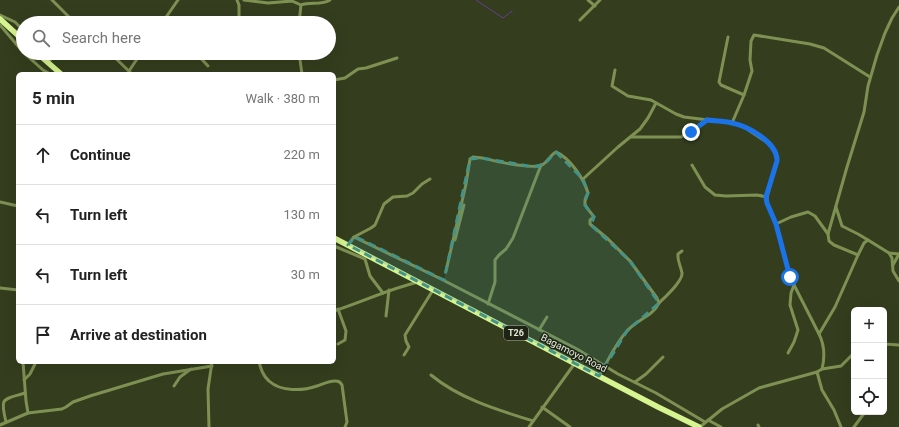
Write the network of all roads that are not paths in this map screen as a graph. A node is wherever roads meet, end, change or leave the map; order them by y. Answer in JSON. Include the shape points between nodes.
{"nodes":[{"id":1,"x":52,"y":0,"type":"edge"},
{"id":2,"x":178,"y":0,"type":"edge"},
{"id":3,"x":237,"y":0,"type":"edge"},
{"id":4,"x":244,"y":0,"type":"edge"},
{"id":5,"x":330,"y":0,"type":"edge"},
{"id":6,"x":588,"y":0,"type":"edge"},
{"id":7,"x":600,"y":0,"type":"edge"},
{"id":8,"x":301,"y":5,"type":"junction"},
{"id":9,"x":595,"y":6,"type":"junction"},
{"id":10,"x":899,"y":8,"type":"edge"},
{"id":11,"x":0,"y":15,"type":"edge"},
{"id":12,"x":68,"y":16,"type":"edge"},
{"id":13,"x":167,"y":16,"type":"edge"},
{"id":14,"x":239,"y":16,"type":"edge"},
{"id":15,"x":300,"y":16,"type":"edge"},
{"id":16,"x":0,"y":19,"type":"edge"},
{"id":17,"x":580,"y":20,"type":"dead end"},
{"id":18,"x":16,"y":23,"type":"edge"},
{"id":19,"x":0,"y":26,"type":"edge"},
{"id":20,"x":16,"y":34,"type":"edge"},
{"id":21,"x":728,"y":37,"type":"dead end"},
{"id":22,"x":16,"y":44,"type":"edge"},
{"id":23,"x":397,"y":58,"type":"dead end"},
{"id":24,"x":32,"y":60,"type":"edge"},
{"id":25,"x":117,"y":60,"type":"edge"},
{"id":26,"x":136,"y":60,"type":"edge"},
{"id":27,"x":202,"y":60,"type":"edge"},
{"id":28,"x":300,"y":60,"type":"edge"},
{"id":29,"x":49,"y":61,"type":"edge"},
{"id":30,"x":208,"y":66,"type":"dead end"},
{"id":31,"x":615,"y":70,"type":"dead end"},
{"id":32,"x":129,"y":71,"type":"joint"},
{"id":33,"x":46,"y":72,"type":"edge"},
{"id":34,"x":59,"y":72,"type":"edge"},
{"id":35,"x":302,"y":72,"type":"edge"},
{"id":36,"x":870,"y":77,"type":"junction"},
{"id":37,"x":336,"y":80,"type":"edge"},
{"id":38,"x":744,"y":95,"type":"junction"},
{"id":39,"x":656,"y":103,"type":"junction"},
{"id":40,"x":707,"y":120,"type":"junction"},
{"id":41,"x":732,"y":123,"type":"junction"},
{"id":42,"x":631,"y":137,"type":"junction"},
{"id":43,"x":542,"y":165,"type":"junction"},
{"id":44,"x":692,"y":165,"type":"dead end"},
{"id":45,"x":430,"y":179,"type":"dead end"},
{"id":46,"x":583,"y":179,"type":"junction"},
{"id":47,"x":766,"y":197,"type":"junction"},
{"id":48,"x":0,"y":203,"type":"edge"},
{"id":49,"x":464,"y":205,"type":"dead end"},
{"id":50,"x":16,"y":206,"type":"edge"},
{"id":51,"x":836,"y":207,"type":"junction"},
{"id":52,"x":776,"y":224,"type":"junction"},
{"id":53,"x":828,"y":234,"type":"junction"},
{"id":54,"x":354,"y":237,"type":"junction"},
{"id":55,"x":336,"y":239,"type":"edge"},
{"id":56,"x":868,"y":240,"type":"junction"},
{"id":57,"x":348,"y":245,"type":"junction"},
{"id":58,"x":336,"y":247,"type":"edge"},
{"id":59,"x":682,"y":251,"type":"dead end"},
{"id":60,"x":890,"y":253,"type":"junction"},
{"id":61,"x":899,"y":254,"type":"edge"},
{"id":62,"x":858,"y":255,"type":"junction"},
{"id":63,"x":892,"y":266,"type":"junction"},
{"id":64,"x":446,"y":271,"type":"junction"},
{"id":65,"x":443,"y":280,"type":"junction"},
{"id":66,"x":899,"y":281,"type":"edge"},
{"id":67,"x":418,"y":282,"type":"junction"},
{"id":68,"x":794,"y":285,"type":"junction"},
{"id":69,"x":0,"y":288,"type":"edge"},
{"id":70,"x":16,"y":290,"type":"edge"},
{"id":71,"x":389,"y":290,"type":"junction"},
{"id":72,"x":433,"y":290,"type":"junction"},
{"id":73,"x":383,"y":293,"type":"junction"},
{"id":74,"x":659,"y":303,"type":"junction"},
{"id":75,"x":488,"y":304,"type":"junction"},
{"id":76,"x":338,"y":310,"type":"joint"},
{"id":77,"x":386,"y":316,"type":"dead end"},
{"id":78,"x":547,"y":317,"type":"dead end"},
{"id":79,"x":539,"y":330,"type":"junction"},
{"id":80,"x":819,"y":334,"type":"junction"},
{"id":81,"x":338,"y":344,"type":"dead end"},
{"id":82,"x":887,"y":344,"type":"edge"},
{"id":83,"x":899,"y":345,"type":"edge"},
{"id":84,"x":788,"y":353,"type":"dead end"},
{"id":85,"x":404,"y":355,"type":"dead end"},
{"id":86,"x":663,"y":357,"type":"dead end"},
{"id":87,"x":849,"y":358,"type":"edge"},
{"id":88,"x":575,"y":363,"type":"junction"},
{"id":89,"x":23,"y":364,"type":"edge"},
{"id":90,"x":35,"y":364,"type":"edge"},
{"id":91,"x":260,"y":364,"type":"edge"},
{"id":92,"x":212,"y":366,"type":"joint"},
{"id":93,"x":605,"y":366,"type":"junction"},
{"id":94,"x":191,"y":369,"type":"junction"},
{"id":95,"x":822,"y":369,"type":"junction"},
{"id":96,"x":817,"y":372,"type":"junction"},
{"id":97,"x":431,"y":375,"type":"dead end"},
{"id":98,"x":599,"y":376,"type":"junction"},
{"id":99,"x":24,"y":380,"type":"junction"},
{"id":100,"x":635,"y":382,"type":"junction"},
{"id":101,"x":174,"y":386,"type":"dead end"},
{"id":102,"x":25,"y":393,"type":"junction"},
{"id":103,"x":542,"y":407,"type":"junction"},
{"id":104,"x":28,"y":413,"type":"junction"},
{"id":105,"x":863,"y":415,"type":"edge"},
{"id":106,"x":533,"y":421,"type":"junction"},
{"id":107,"x":707,"y":421,"type":"junction"},
{"id":108,"x":6,"y":422,"type":"junction"},
{"id":109,"x":0,"y":425,"type":"edge"},
{"id":110,"x":209,"y":427,"type":"edge"},
{"id":111,"x":345,"y":427,"type":"edge"},
{"id":112,"x":529,"y":427,"type":"edge"},
{"id":113,"x":570,"y":427,"type":"edge"},
{"id":114,"x":699,"y":427,"type":"edge"},
{"id":115,"x":721,"y":427,"type":"edge"},
{"id":116,"x":841,"y":427,"type":"edge"},
{"id":117,"x":854,"y":427,"type":"edge"}],
"edges":[{"from":1,"to":12,"type":"street"},
{"from":2,"to":13,"type":"street"},
{"from":3,"to":14,"type":"street"},
{"from":4,"to":8,"type":"street","via":[[268,3],[292,1]]},
{"from":5,"to":8,"type":"street"},
{"from":6,"to":9,"type":"street"},
{"from":7,"to":9,"type":"street"},
{"from":8,"to":15,"type":"street"},
{"from":9,"to":17,"type":"street"},
{"from":10,"to":36,"type":"street","via":[[885,33]]},
{"from":11,"to":18,"type":"street"},
{"from":16,"to":20,"type":"highway"},
{"from":19,"to":22,"type":"street"},
{"from":21,"to":38,"type":"street","via":[[719,82]]},
{"from":23,"to":37,"type":"street","via":[[358,69],[345,78]]},
{"from":24,"to":33,"type":"street"},
{"from":25,"to":32,"type":"street"},
{"from":26,"to":32,"type":"street"},
{"from":27,"to":30,"type":"street"},
{"from":28,"to":35,"type":"street"},
{"from":29,"to":34,"type":"highway"},
{"from":31,"to":39,"type":"street","via":[[612,86],[628,96]]},
{"from":36,"to":38,"type":"street","via":[[832,52],[818,46],[754,35],[751,41],[752,71]]},
{"from":36,"to":51,"type":"street","via":[[864,112]]},
{"from":38,"to":41,"type":"street"},
{"from":39,"to":40,"type":"street","via":[[680,115]]},
{"from":39,"to":42,"type":"street","via":[[648,118]]},
{"from":40,"to":41,"type":"street"},
{"from":40,"to":42,"type":"street","via":[[681,137]]},
{"from":41,"to":47,"type":"street","via":[[756,134],[775,150],[777,161]]},
{"from":42,"to":46,"type":"street"},
{"from":43,"to":46,"type":"street","via":[[556,152],[568,160]]},
{"from":43,"to":64,"type":"street","via":[[530,167],[477,157],[470,159]]},
{"from":43,"to":75,"type":"street","via":[[513,238],[495,260],[495,282]]},
{"from":44,"to":47,"type":"street","via":[[704,187],[715,195]]},
{"from":45,"to":54,"type":"street","via":[[407,196],[393,197],[384,204],[375,225]]},
{"from":46,"to":74,"type":"street","via":[[588,193],[584,198],[584,204],[594,217],[590,224],[630,261]]},
{"from":47,"to":52,"type":"street"},
{"from":48,"to":50,"type":"street"},
{"from":49,"to":64,"type":"street"},
{"from":51,"to":53,"type":"street"},
{"from":51,"to":56,"type":"street","via":[[842,226]]},
{"from":52,"to":53,"type":"street","via":[[808,212],[815,216]]},
{"from":52,"to":68,"type":"street"},
{"from":53,"to":62,"type":"street","via":[[829,241],[834,245]]},
{"from":54,"to":57,"type":"street"},
{"from":54,"to":65,"type":"street"},
{"from":55,"to":57,"type":"highway","name":"Bagamoyo Road","number":"T26"},
{"from":56,"to":60,"type":"street"},
{"from":56,"to":62,"type":"street"},
{"from":57,"to":67,"type":"highway","name":"Bagamoyo Road","number":"T26"},
{"from":58,"to":73,"type":"street","via":[[365,259],[370,276]]},
{"from":59,"to":74,"type":"street","via":[[677,258],[682,276]]},
{"from":60,"to":61,"type":"street"},
{"from":60,"to":63,"type":"street"},
{"from":61,"to":63,"type":"street"},
{"from":62,"to":80,"type":"street","via":[[835,307]]},
{"from":63,"to":66,"type":"street"},
{"from":64,"to":65,"type":"street"},
{"from":65,"to":75,"type":"street"},
{"from":67,"to":71,"type":"street"},
{"from":67,"to":72,"type":"highway","name":"Bagamoyo Road","number":"T26"},
{"from":68,"to":80,"type":"street"},
{"from":68,"to":84,"type":"street","via":[[790,305],[798,330]]},
{"from":69,"to":70,"type":"street"},
{"from":71,"to":73,"type":"street"},
{"from":71,"to":77,"type":"street"},
{"from":72,"to":85,"type":"street","via":[[405,335],[409,347]]},
{"from":72,"to":88,"type":"highway","name":"Bagamoyo Road","number":"T26"},
{"from":73,"to":76,"type":"street"},
{"from":74,"to":93,"type":"street","via":[[648,316],[627,330]]},
{"from":75,"to":79,"type":"street"},
{"from":76,"to":81,"type":"street","via":[[346,334],[345,340]]},
{"from":78,"to":79,"type":"street"},
{"from":79,"to":93,"type":"street"},
{"from":80,"to":95,"type":"street","via":[[823,346]]},
{"from":82,"to":83,"type":"street"},
{"from":86,"to":100,"type":"street"},
{"from":87,"to":95,"type":"street","via":[[841,366]]},
{"from":88,"to":98,"type":"highway","name":"Bagamoyo Road","number":"T26"},
{"from":88,"to":103,"type":"street"},
{"from":89,"to":99,"type":"street"},
{"from":90,"to":99,"type":"street"},
{"from":91,"to":111,"type":"street","via":[[268,381],[282,388],[302,390],[337,380],[340,382],[347,422]]},
{"from":92,"to":94,"type":"street"},
{"from":92,"to":110,"type":"street","via":[[208,393]]},
{"from":93,"to":98,"type":"street"},
{"from":93,"to":100,"type":"street"},
{"from":94,"to":101,"type":"street","via":[[180,377]]},
{"from":94,"to":104,"type":"street","via":[[163,374],[90,396],[62,409]]},
{"from":95,"to":96,"type":"street"},
{"from":96,"to":107,"type":"street","via":[[759,388],[722,409]]},
{"from":96,"to":116,"type":"street","via":[[822,390]]},
{"from":97,"to":106,"type":"street","via":[[451,389],[474,400]]},
{"from":98,"to":114,"type":"highway","name":"Bagamoyo Road","number":"T26"},
{"from":99,"to":102,"type":"street"},
{"from":100,"to":107,"type":"street"},
{"from":102,"to":104,"type":"street"},
{"from":102,"to":108,"type":"street","via":[[4,401],[2,406]]},
{"from":103,"to":106,"type":"street"},
{"from":103,"to":113,"type":"street"},
{"from":104,"to":108,"type":"street"},
{"from":105,"to":117,"type":"street"},
{"from":106,"to":112,"type":"street"},
{"from":107,"to":114,"type":"street"},
{"from":107,"to":115,"type":"street"},
{"from":108,"to":109,"type":"street"}]}
